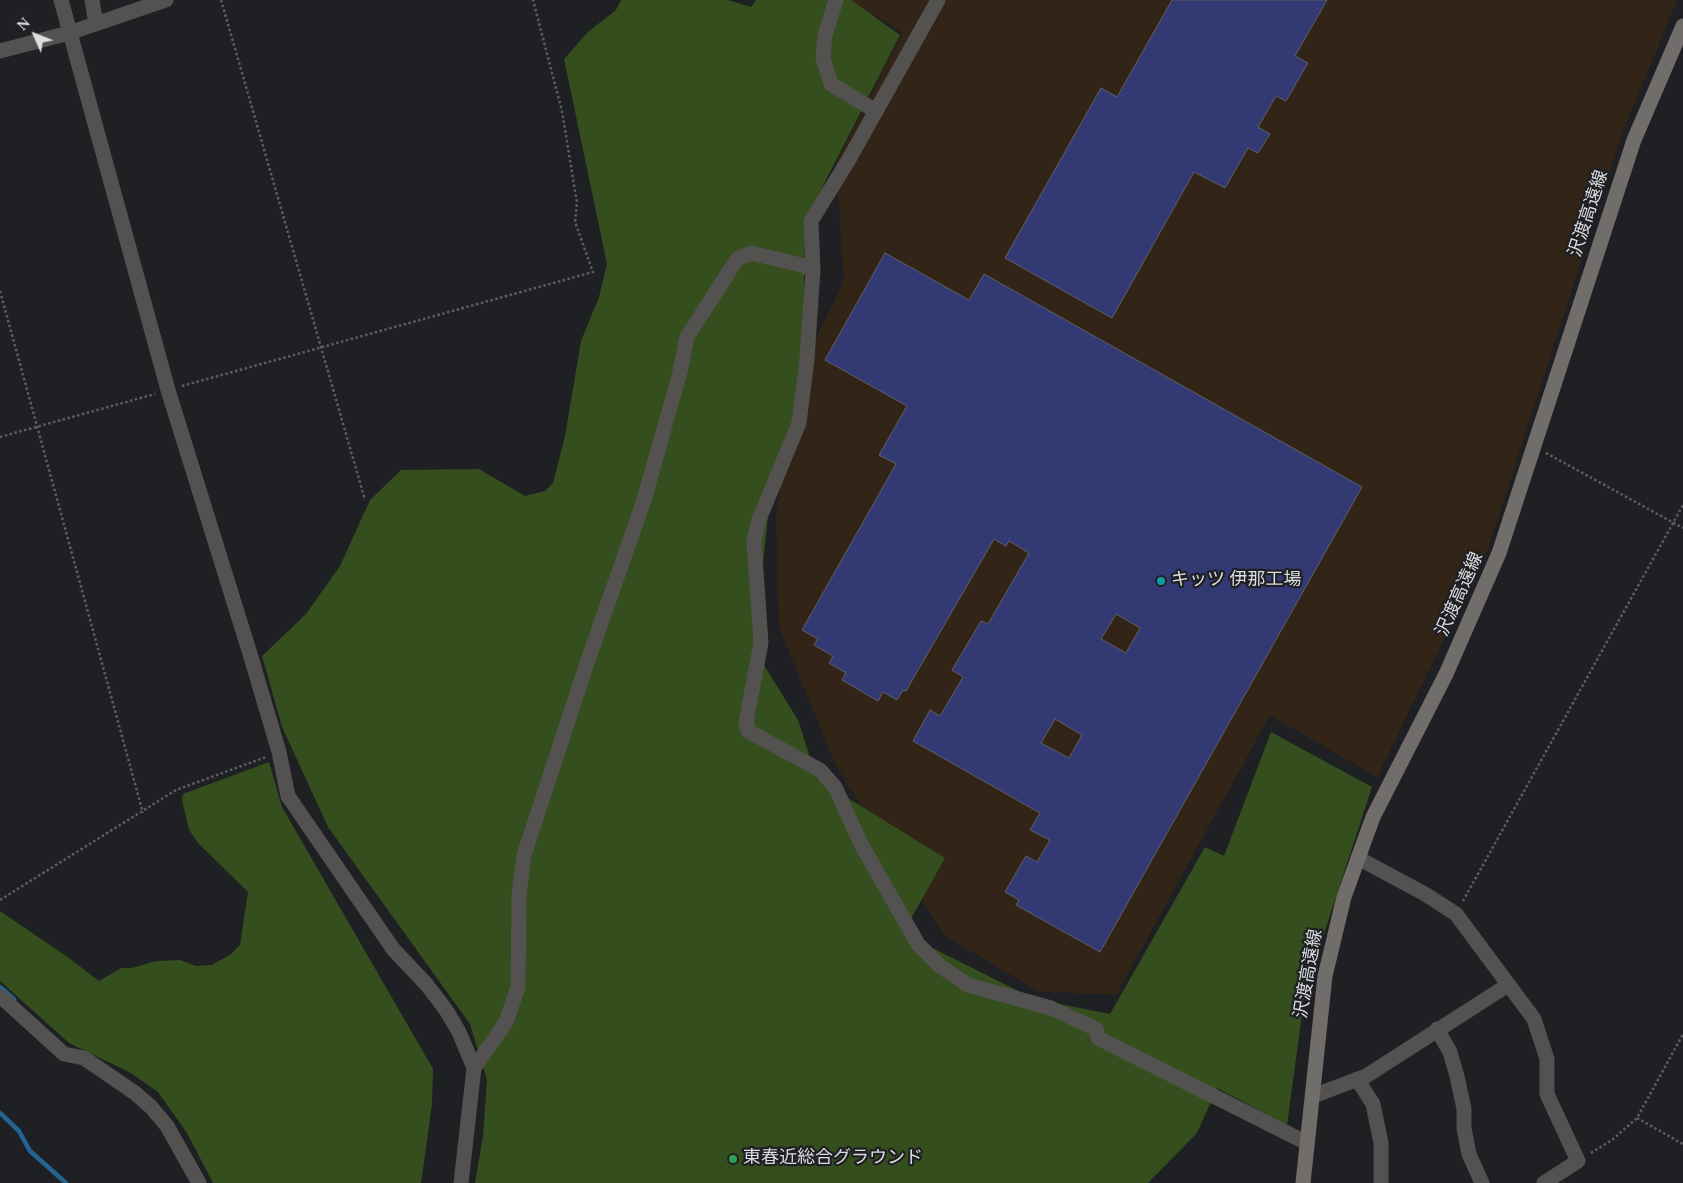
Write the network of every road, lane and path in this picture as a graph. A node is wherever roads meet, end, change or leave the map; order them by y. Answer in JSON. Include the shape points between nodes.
{"nodes":[{"id":1,"x":61,"y":0,"type":"edge"},
{"id":2,"x":92,"y":0,"type":"edge"},
{"id":3,"x":166,"y":0,"type":"edge"},
{"id":4,"x":221,"y":0,"type":"edge"},
{"id":5,"x":533,"y":0,"type":"edge"},
{"id":6,"x":836,"y":0,"type":"edge"},
{"id":7,"x":938,"y":0,"type":"edge"},
{"id":8,"x":96,"y":24,"type":"junction"},
{"id":9,"x":1683,"y":26,"type":"edge"},
{"id":10,"x":69,"y":33,"type":"junction"},
{"id":11,"x":0,"y":50,"type":"edge"},
{"id":12,"x":876,"y":111,"type":"junction"},
{"id":13,"x":812,"y":270,"type":"junction"},
{"id":14,"x":0,"y":291,"type":"edge"},
{"id":15,"x":321,"y":347,"type":"junction"},
{"id":16,"x":168,"y":390,"type":"junction"},
{"id":17,"x":39,"y":426,"type":"junction"},
{"id":18,"x":0,"y":437,"type":"edge"},
{"id":19,"x":1535,"y":447,"type":"junction"},
{"id":20,"x":365,"y":500,"type":"dead end"},
{"id":21,"x":1683,"y":505,"type":"edge"},
{"id":22,"x":1673,"y":523,"type":"junction"},
{"id":23,"x":1683,"y":528,"type":"edge"},
{"id":24,"x":279,"y":752,"type":"junction"},
{"id":25,"x":143,"y":813,"type":"junction"},
{"id":26,"x":1358,"y":858,"type":"junction"},
{"id":27,"x":0,"y":900,"type":"edge"},
{"id":28,"x":1456,"y":914,"type":"junction"},
{"id":29,"x":1508,"y":985,"type":"junction"},
{"id":30,"x":0,"y":996,"type":"edge"},
{"id":31,"x":1436,"y":1029,"type":"junction"},
{"id":32,"x":1683,"y":1034,"type":"edge"},
{"id":33,"x":474,"y":1068,"type":"junction"},
{"id":34,"x":1357,"y":1078,"type":"junction"},
{"id":35,"x":1313,"y":1096,"type":"junction"},
{"id":36,"x":1637,"y":1118,"type":"junction"},
{"id":37,"x":1307,"y":1144,"type":"junction"},
{"id":38,"x":1683,"y":1144,"type":"edge"},
{"id":39,"x":1578,"y":1161,"type":"junction"},
{"id":40,"x":188,"y":1164,"type":"junction"},
{"id":41,"x":183,"y":1183,"type":"edge"},
{"id":42,"x":199,"y":1183,"type":"edge"},
{"id":43,"x":461,"y":1183,"type":"edge"},
{"id":44,"x":1303,"y":1183,"type":"edge"},
{"id":45,"x":1381,"y":1183,"type":"edge"},
{"id":46,"x":1482,"y":1183,"type":"edge"},
{"id":47,"x":1544,"y":1183,"type":"edge"}],
"edges":[{"from":1,"to":10,"type":"street"},
{"from":2,"to":8,"type":"street"},
{"from":3,"to":8,"type":"street"},
{"from":4,"to":15,"type":"path"},
{"from":5,"to":15,"type":"path","via":[[562,111],[577,203],[575,222],[593,272]]},
{"from":6,"to":12,"type":"street","via":[[825,35],[823,58],[832,84]]},
{"from":7,"to":12,"type":"street"},
{"from":8,"to":10,"type":"street"},
{"from":9,"to":19,"type":"main road","name":"沢渡高遠線","via":[[1634,140]]},
{"from":10,"to":11,"type":"street"},
{"from":10,"to":16,"type":"street"},
{"from":12,"to":13,"type":"street","via":[[811,221]]},
{"from":13,"to":33,"type":"street","via":[[751,254],[737,260],[687,337],[644,500],[524,855],[519,895],[518,987],[506,1022]]},
{"from":13,"to":37,"type":"street","via":[[808,359],[799,423],[758,522],[754,542],[761,643],[746,722],[748,731],[820,770],[835,788],[861,844],[913,936],[940,966],[968,985],[1051,1008],[1096,1029],[1098,1038]]},
{"from":14,"to":17,"type":"path"},
{"from":15,"to":16,"type":"path"},
{"from":15,"to":20,"type":"path"},
{"from":16,"to":17,"type":"path"},
{"from":16,"to":24,"type":"street"},
{"from":17,"to":18,"type":"path"},
{"from":17,"to":25,"type":"path"},
{"from":19,"to":22,"type":"path"},
{"from":19,"to":26,"type":"main road","name":"沢渡高遠線","via":[[1499,553],[1471,620],[1373,817]]},
{"from":21,"to":22,"type":"path"},
{"from":22,"to":23,"type":"path"},
{"from":22,"to":28,"type":"path"},
{"from":24,"to":25,"type":"path","via":[[176,790]]},
{"from":24,"to":33,"type":"street","via":[[288,796],[297,811],[393,949],[446,1010],[460,1032]]},
{"from":25,"to":27,"type":"path"},
{"from":26,"to":28,"type":"street"},
{"from":26,"to":35,"type":"main road","name":"沢渡高遠線","via":[[1344,897],[1325,976]]},
{"from":28,"to":29,"type":"street"},
{"from":29,"to":31,"type":"street"},
{"from":29,"to":39,"type":"street","via":[[1534,1019],[1547,1059],[1547,1094]]},
{"from":30,"to":40,"type":"street","via":[[64,1054],[84,1058],[151,1107],[167,1126]]},
{"from":31,"to":34,"type":"street","via":[[1366,1076]]},
{"from":31,"to":46,"type":"street","via":[[1450,1052],[1464,1109],[1469,1154]]},
{"from":32,"to":36,"type":"path"},
{"from":33,"to":43,"type":"street"},
{"from":34,"to":35,"type":"street"},
{"from":34,"to":45,"type":"street","via":[[1373,1104],[1381,1143]]},
{"from":35,"to":37,"type":"main road","name":"沢渡高遠線"},
{"from":36,"to":38,"type":"path"},
{"from":36,"to":39,"type":"path","via":[[1612,1140]]},
{"from":37,"to":44,"type":"main road","name":"沢渡高遠線"},
{"from":39,"to":47,"type":"street"},
{"from":40,"to":41,"type":"street"},
{"from":40,"to":42,"type":"street"}]}
